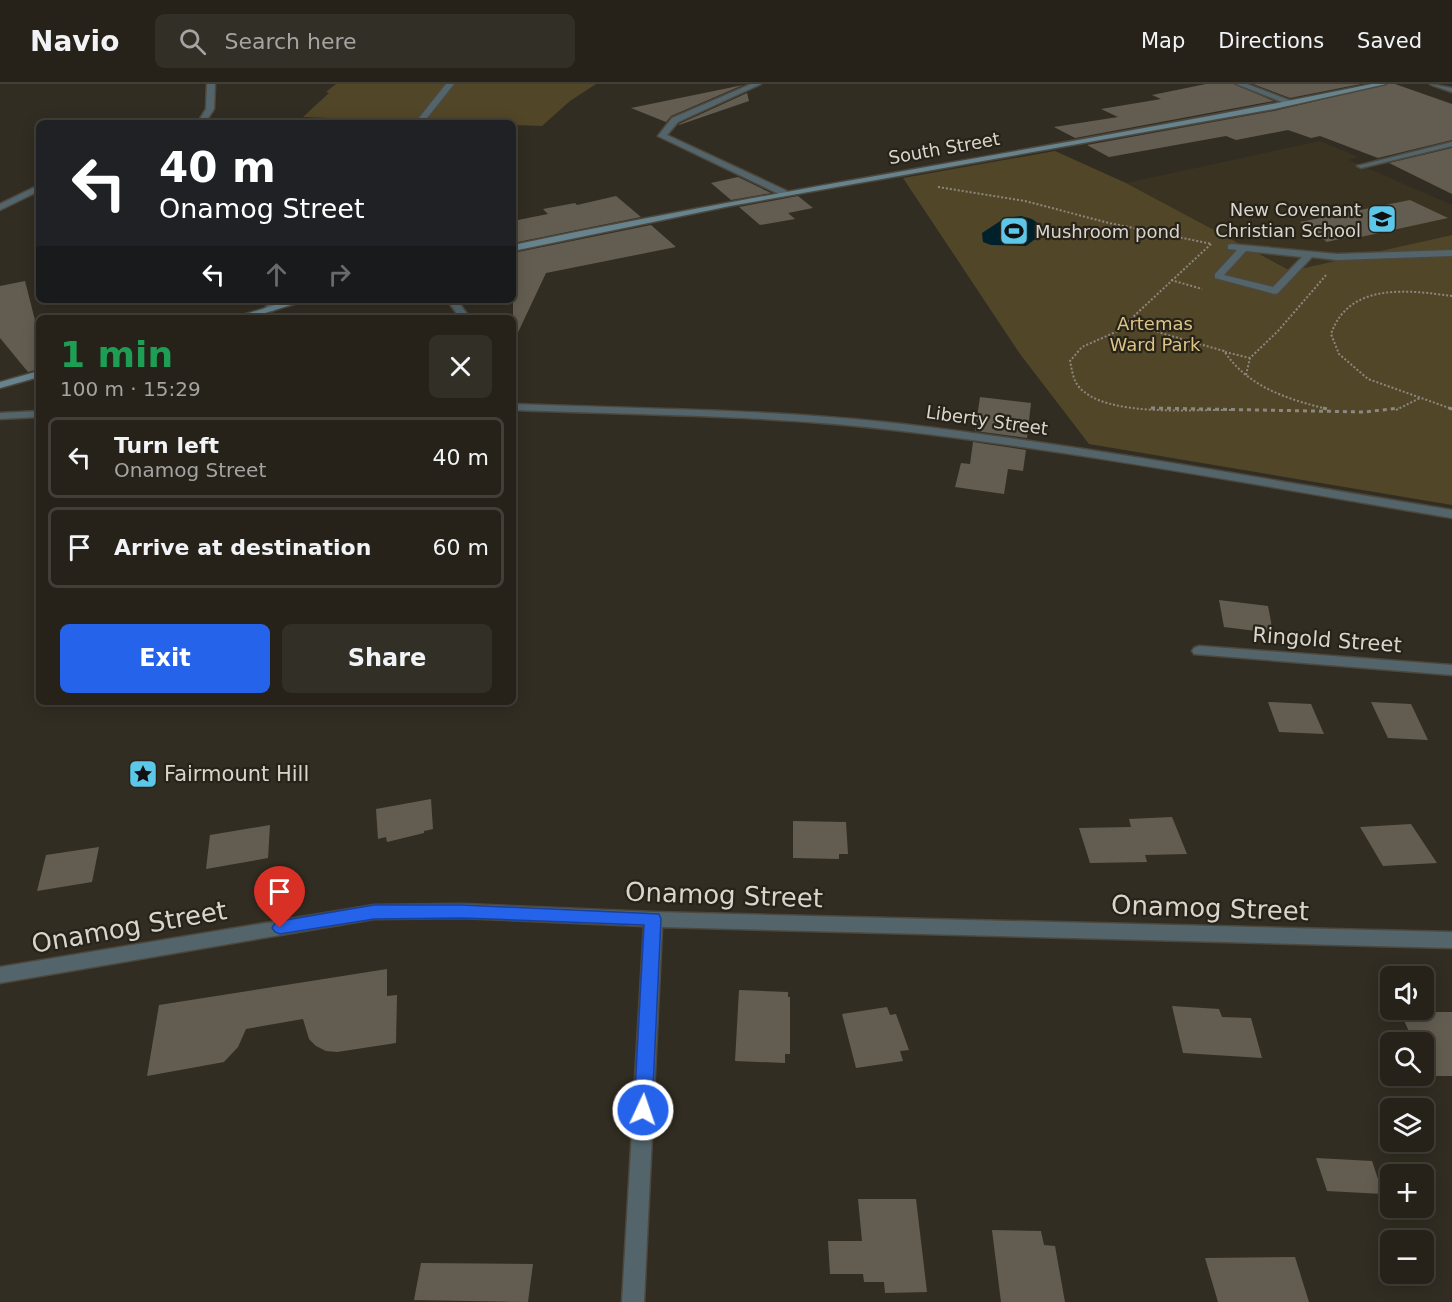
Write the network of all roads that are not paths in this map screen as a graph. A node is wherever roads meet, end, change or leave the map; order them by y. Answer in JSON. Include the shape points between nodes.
{"nodes":[{"id":1,"x":211,"y":84,"type":"edge"},
{"id":2,"x":450,"y":84,"type":"edge"},
{"id":3,"x":757,"y":84,"type":"edge"},
{"id":4,"x":1240,"y":84,"type":"edge"},
{"id":5,"x":1382,"y":84,"type":"edge"},
{"id":6,"x":1434,"y":84,"type":"edge"},
{"id":7,"x":1452,"y":90,"type":"edge"},
{"id":8,"x":1290,"y":102,"type":"junction"},
{"id":9,"x":203,"y":120,"type":"edge"},
{"id":10,"x":421,"y":120,"type":"edge"},
{"id":11,"x":1452,"y":144,"type":"edge"},
{"id":12,"x":1361,"y":166,"type":"dead end"},
{"id":13,"x":36,"y":189,"type":"edge"},
{"id":14,"x":784,"y":193,"type":"junction"},
{"id":15,"x":0,"y":207,"type":"edge"},
{"id":16,"x":516,"y":247,"type":"edge"},
{"id":17,"x":1231,"y":247,"type":"road end"},
{"id":18,"x":1243,"y":249,"type":"junction"},
{"id":19,"x":1451,"y":254,"type":"edge"},
{"id":20,"x":1309,"y":255,"type":"junction"},
{"id":21,"x":274,"y":303,"type":"edge"},
{"id":22,"x":291,"y":303,"type":"edge"},
{"id":23,"x":269,"y":309,"type":"junction"},
{"id":24,"x":248,"y":315,"type":"edge"},
{"id":25,"x":36,"y":375,"type":"edge"},
{"id":26,"x":0,"y":385,"type":"edge"},
{"id":27,"x":516,"y":407,"type":"edge"},
{"id":28,"x":36,"y":414,"type":"edge"},
{"id":29,"x":0,"y":416,"type":"edge"},
{"id":30,"x":1452,"y":514,"type":"edge"},
{"id":31,"x":1200,"y":651,"type":"dead end"},
{"id":32,"x":1452,"y":670,"type":"edge"},
{"id":33,"x":653,"y":919,"type":"junction"},
{"id":34,"x":1452,"y":940,"type":"edge"},
{"id":35,"x":0,"y":975,"type":"edge"},
{"id":36,"x":633,"y":1302,"type":"edge"}],
"edges":[{"from":1,"to":9,"type":"street","via":[[210,109]]},
{"from":2,"to":10,"type":"street"},
{"from":3,"to":14,"type":"street","via":[[675,120],[662,136]]},
{"from":4,"to":8,"type":"street"},
{"from":5,"to":8,"type":"main road","name":"South Street"},
{"from":6,"to":7,"type":"street"},
{"from":8,"to":14,"type":"main road","name":"South Street"},
{"from":11,"to":12,"type":"street"},
{"from":13,"to":15,"type":"street"},
{"from":14,"to":16,"type":"main road","name":"South Street"},
{"from":17,"to":18,"type":"street"},
{"from":18,"to":20,"type":"street"},
{"from":18,"to":20,"type":"street","via":[[1218,276],[1275,291]]},
{"from":19,"to":20,"type":"street"},
{"from":21,"to":23,"type":"street"},
{"from":22,"to":23,"type":"main road"},
{"from":23,"to":24,"type":"main road"},
{"from":25,"to":26,"type":"main road"},
{"from":27,"to":30,"type":"street","name":"Liberty Street","via":[[751,416],[900,427],[1065,449]]},
{"from":28,"to":29,"type":"street"},
{"from":31,"to":32,"type":"street","name":"Ringold Street"},
{"from":33,"to":34,"type":"street","name":"Onamog Street"},
{"from":33,"to":35,"type":"street","name":"Onamog Street","via":[[462,911],[374,912]]},
{"from":33,"to":36,"type":"street"}]}
